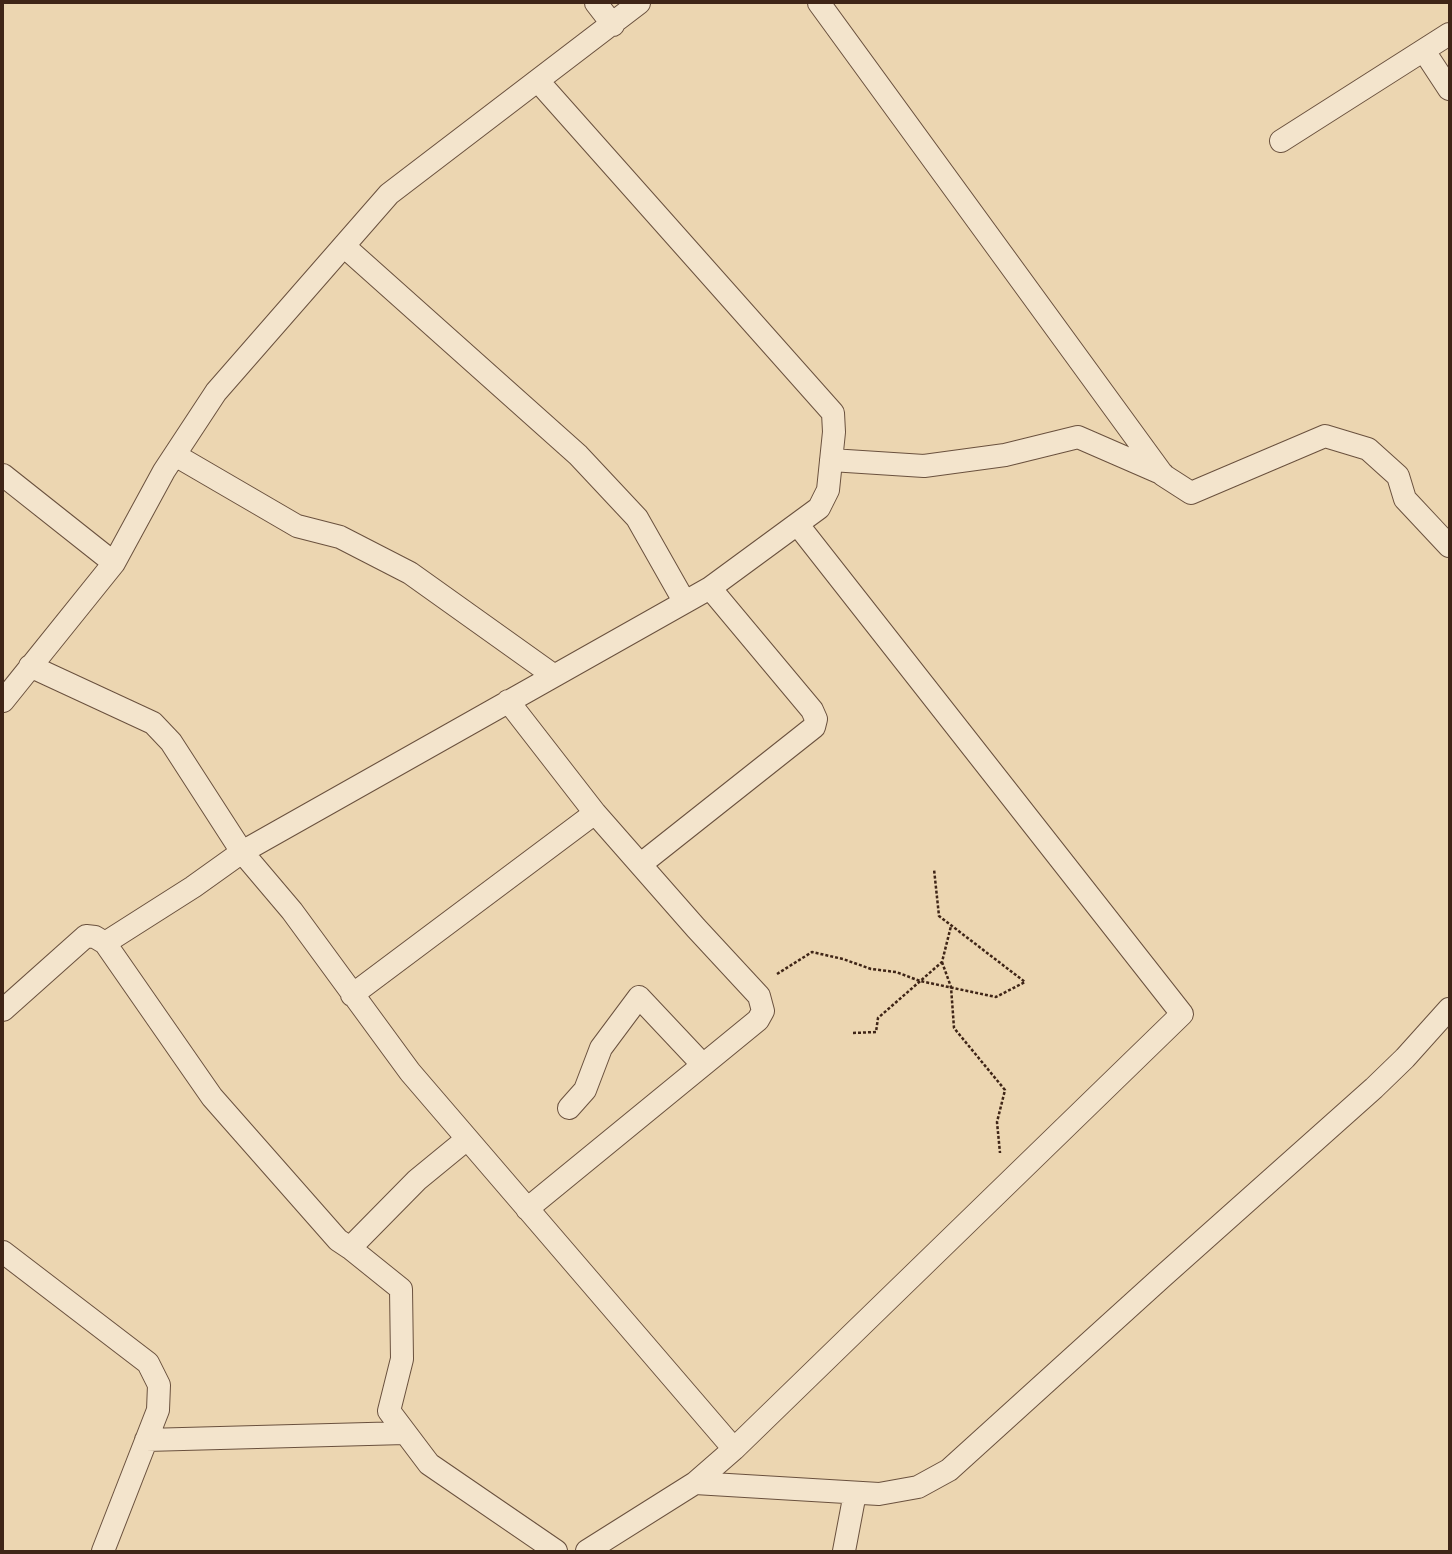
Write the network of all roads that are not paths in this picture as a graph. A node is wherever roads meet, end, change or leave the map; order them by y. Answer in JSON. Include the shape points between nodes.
{"nodes":[{"id":1,"x":596,"y":3,"type":"edge"},
{"id":2,"x":639,"y":3,"type":"edge"},
{"id":3,"x":819,"y":3,"type":"edge"},
{"id":4,"x":613,"y":25,"type":"junction"},
{"id":5,"x":1449,"y":34,"type":"edge"},
{"id":6,"x":1424,"y":51,"type":"junction"},
{"id":7,"x":538,"y":81,"type":"junction"},
{"id":8,"x":1449,"y":89,"type":"edge"},
{"id":9,"x":1281,"y":141,"type":"dead end"},
{"id":10,"x":345,"y":246,"type":"junction"},
{"id":11,"x":175,"y":455,"type":"junction"},
{"id":12,"x":831,"y":460,"type":"junction"},
{"id":13,"x":3,"y":474,"type":"edge"},
{"id":14,"x":1163,"y":474,"type":"junction"},
{"id":15,"x":798,"y":525,"type":"junction"},
{"id":16,"x":1449,"y":546,"type":"edge"},
{"id":17,"x":114,"y":563,"type":"junction"},
{"id":18,"x":710,"y":588,"type":"junction"},
{"id":19,"x":684,"y":601,"type":"junction"},
{"id":20,"x":30,"y":666,"type":"junction"},
{"id":21,"x":552,"y":675,"type":"junction"},
{"id":22,"x":3,"y":701,"type":"edge"},
{"id":23,"x":508,"y":701,"type":"junction"},
{"id":24,"x":595,"y":813,"type":"junction"},
{"id":25,"x":242,"y":852,"type":"junction"},
{"id":26,"x":641,"y":864,"type":"junction"},
{"id":27,"x":105,"y":943,"type":"junction"},
{"id":28,"x":352,"y":995,"type":"junction"},
{"id":29,"x":1449,"y":1009,"type":"edge"},
{"id":30,"x":3,"y":1010,"type":"edge"},
{"id":31,"x":703,"y":1065,"type":"junction"},
{"id":32,"x":569,"y":1108,"type":"dead end"},
{"id":33,"x":467,"y":1139,"type":"junction"},
{"id":34,"x":527,"y":1209,"type":"junction"},
{"id":35,"x":350,"y":1248,"type":"junction"},
{"id":36,"x":3,"y":1252,"type":"edge"},
{"id":37,"x":405,"y":1433,"type":"junction"},
{"id":38,"x":146,"y":1440,"type":"junction"},
{"id":39,"x":734,"y":1449,"type":"junction"},
{"id":40,"x":695,"y":1483,"type":"junction"},
{"id":41,"x":855,"y":1493,"type":"junction"},
{"id":42,"x":103,"y":1551,"type":"edge"},
{"id":43,"x":556,"y":1551,"type":"edge"},
{"id":44,"x":588,"y":1551,"type":"edge"},
{"id":45,"x":844,"y":1551,"type":"edge"}],
"edges":[{"from":1,"to":4,"type":"street"},
{"from":2,"to":4,"type":"street"},
{"from":3,"to":14,"type":"street"},
{"from":4,"to":7,"type":"street"},
{"from":5,"to":6,"type":"street"},
{"from":6,"to":8,"type":"street"},
{"from":6,"to":9,"type":"street"},
{"from":7,"to":10,"type":"street","via":[[389,194]]},
{"from":7,"to":12,"type":"street","via":[[833,413]]},
{"from":10,"to":11,"type":"street","via":[[216,392]]},
{"from":10,"to":19,"type":"street","via":[[578,455],[637,518]]},
{"from":11,"to":17,"type":"street"},
{"from":11,"to":21,"type":"street","via":[[297,526],[340,537],[410,573]]},
{"from":12,"to":14,"type":"street","via":[[924,466],[1005,455],[1078,437]]},
{"from":12,"to":15,"type":"street","via":[[828,490],[819,508]]},
{"from":13,"to":17,"type":"street"},
{"from":14,"to":16,"type":"street","via":[[1191,493],[1325,436],[1368,449],[1398,476],[1405,500]]},
{"from":15,"to":18,"type":"street"},
{"from":15,"to":39,"type":"street","via":[[1182,1014]]},
{"from":17,"to":20,"type":"street"},
{"from":18,"to":19,"type":"street"},
{"from":18,"to":26,"type":"street","via":[[812,710],[816,719],[814,727]]},
{"from":19,"to":21,"type":"street"},
{"from":20,"to":22,"type":"street"},
{"from":20,"to":25,"type":"street","via":[[153,723],[171,742]]},
{"from":21,"to":23,"type":"street"},
{"from":23,"to":24,"type":"street"},
{"from":23,"to":25,"type":"street"},
{"from":24,"to":26,"type":"street"},
{"from":24,"to":28,"type":"street"},
{"from":25,"to":27,"type":"street","via":[[193,887]]},
{"from":25,"to":28,"type":"street","via":[[292,911]]},
{"from":26,"to":31,"type":"street","via":[[759,996],[763,1011],[758,1020]]},
{"from":27,"to":30,"type":"street","via":[[96,937],[86,936]]},
{"from":27,"to":35,"type":"street","via":[[212,1097],[338,1240]]},
{"from":28,"to":33,"type":"street","via":[[410,1072]]},
{"from":29,"to":41,"type":"street","via":[[1374,1088],[949,1470],[918,1487],[880,1494]]},
{"from":31,"to":32,"type":"street","via":[[639,997],[601,1048],[585,1090]]},
{"from":31,"to":34,"type":"street"},
{"from":33,"to":34,"type":"street"},
{"from":33,"to":35,"type":"street","via":[[417,1180]]},
{"from":34,"to":39,"type":"street"},
{"from":35,"to":37,"type":"street","via":[[401,1289],[402,1359],[389,1411]]},
{"from":36,"to":38,"type":"street","via":[[148,1363],[159,1385],[158,1410]]},
{"from":37,"to":38,"type":"street"},
{"from":37,"to":43,"type":"street","via":[[428,1464]]},
{"from":38,"to":42,"type":"street"},
{"from":39,"to":40,"type":"street"},
{"from":40,"to":41,"type":"street"},
{"from":40,"to":44,"type":"street"},
{"from":41,"to":45,"type":"street"}]}
